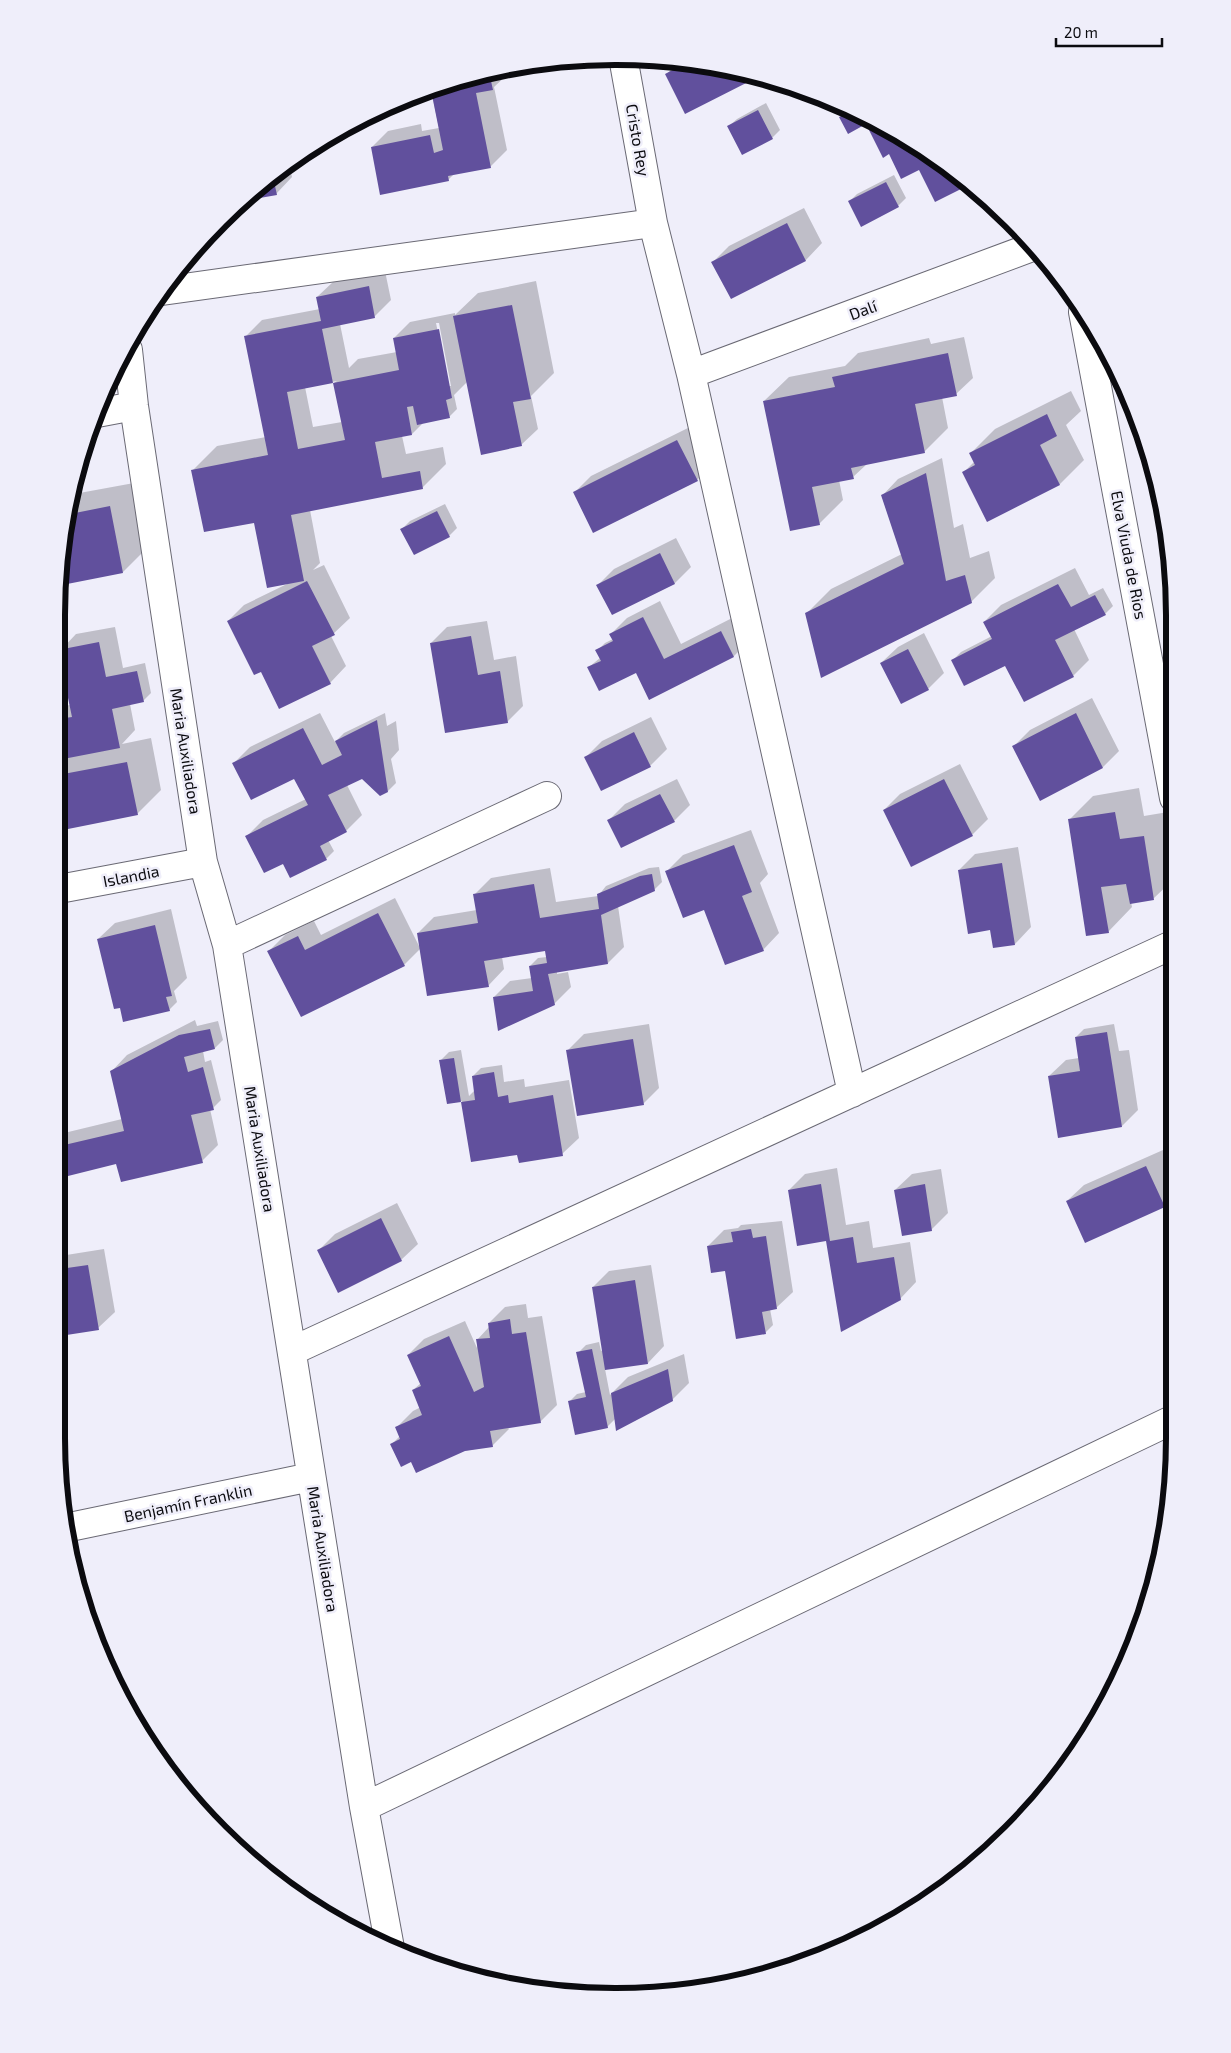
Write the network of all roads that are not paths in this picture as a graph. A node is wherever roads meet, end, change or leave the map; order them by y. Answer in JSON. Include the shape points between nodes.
{"nodes":[{"id":1,"x":624,"y":65,"type":"edge"},
{"id":2,"x":653,"y":223,"type":"junction"},
{"id":3,"x":1026,"y":249,"type":"edge"},
{"id":4,"x":172,"y":290,"type":"edge"},
{"id":5,"x":1088,"y":333,"type":"edge"},
{"id":6,"x":129,"y":359,"type":"edge"},
{"id":7,"x":691,"y":374,"type":"junction"},
{"id":8,"x":134,"y":406,"type":"junction"},
{"id":9,"x":104,"y":412,"type":"edge"},
{"id":10,"x":1162,"y":664,"type":"edge"},
{"id":11,"x":1166,"y":709,"type":"edge"},
{"id":12,"x":546,"y":796,"type":"dead end"},
{"id":13,"x":203,"y":862,"type":"junction"},
{"id":14,"x":65,"y":888,"type":"edge"},
{"id":15,"x":227,"y":945,"type":"junction"},
{"id":16,"x":1166,"y":948,"type":"edge"},
{"id":17,"x":852,"y":1092,"type":"junction"},
{"id":18,"x":292,"y":1351,"type":"junction"},
{"id":19,"x":1166,"y":1423,"type":"edge"},
{"id":20,"x":311,"y":1477,"type":"junction"},
{"id":21,"x":73,"y":1526,"type":"edge"},
{"id":22,"x":364,"y":1808,"type":"junction"},
{"id":23,"x":387,"y":1938,"type":"edge"}],
"edges":[{"from":1,"to":2,"type":"street","name":"Cristo Rey"},
{"from":2,"to":4,"type":"street"},
{"from":2,"to":7,"type":"street","name":"Cristo Rey"},
{"from":3,"to":7,"type":"street","name":"Dalí"},
{"from":5,"to":10,"type":"street","name":"Elva Viuda de Rios"},
{"from":6,"to":8,"type":"street","name":"Maria Auxiliadora"},
{"from":7,"to":17,"type":"street","name":"Cristo Rey"},
{"from":8,"to":9,"type":"street"},
{"from":8,"to":13,"type":"street","name":"Maria Auxiliadora"},
{"from":10,"to":11,"type":"street","name":"Elva Viuda de Rios"},
{"from":12,"to":15,"type":"street"},
{"from":13,"to":14,"type":"street","name":"Islandia"},
{"from":13,"to":15,"type":"street","name":"Maria Auxiliadora"},
{"from":15,"to":18,"type":"street","name":"Maria Auxiliadora"},
{"from":16,"to":17,"type":"street"},
{"from":17,"to":18,"type":"street"},
{"from":18,"to":20,"type":"street","name":"Maria Auxiliadora"},
{"from":19,"to":22,"type":"street"},
{"from":20,"to":21,"type":"street","name":"Benjamín Franklin"},
{"from":20,"to":22,"type":"street","name":"Maria Auxiliadora"},
{"from":22,"to":23,"type":"street","name":"Maria Auxiliadora"}]}
